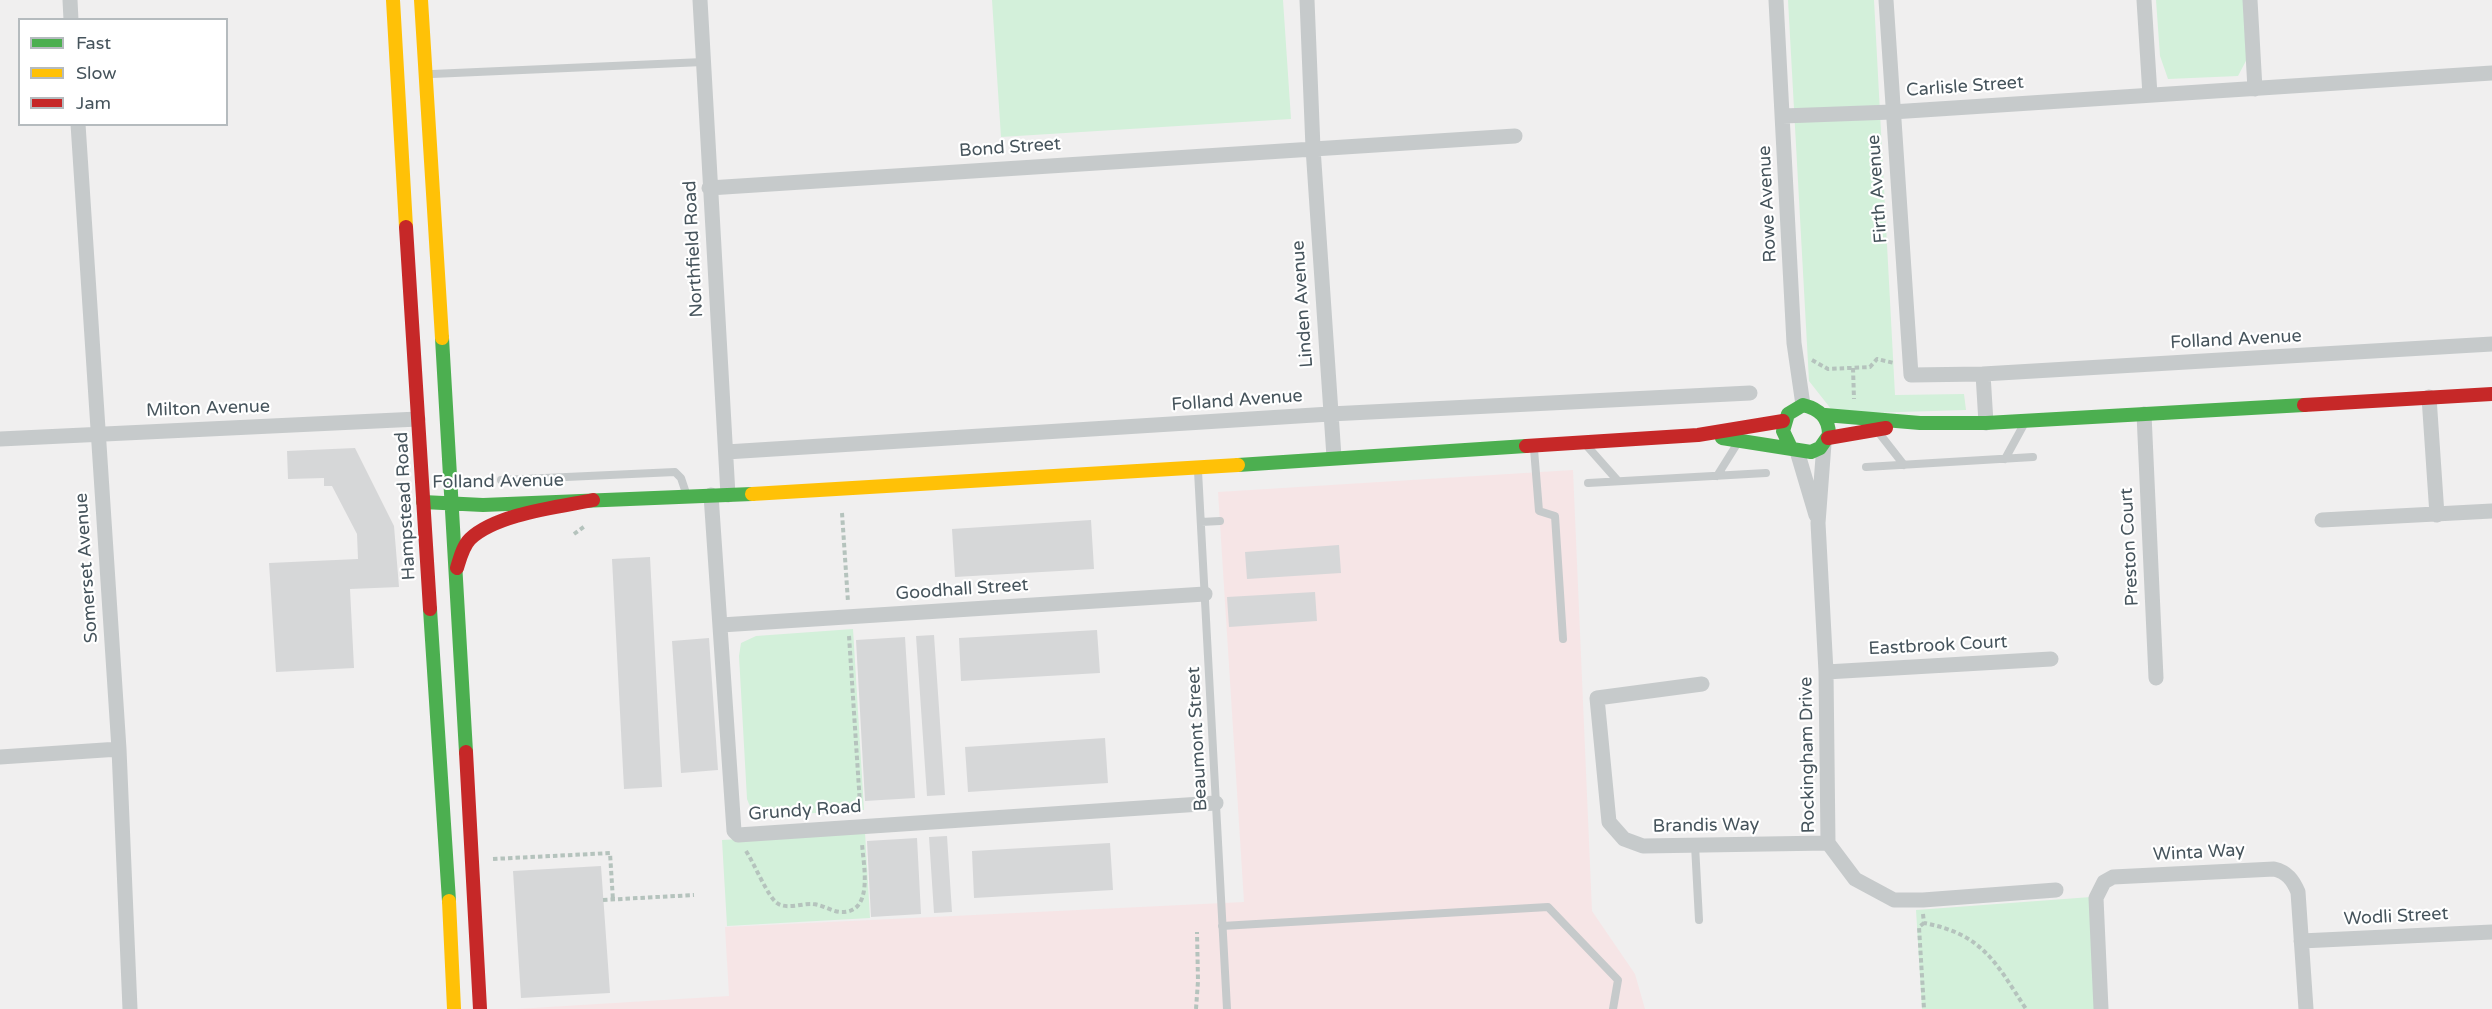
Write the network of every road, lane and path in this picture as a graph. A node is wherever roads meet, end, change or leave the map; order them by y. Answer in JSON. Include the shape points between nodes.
{"nodes":[{"id":1,"x":70,"y":0,"type":"edge"},
{"id":2,"x":393,"y":0,"type":"edge"},
{"id":3,"x":421,"y":0,"type":"edge"},
{"id":4,"x":700,"y":0,"type":"edge"},
{"id":5,"x":1307,"y":0,"type":"edge"},
{"id":6,"x":1776,"y":0,"type":"edge"},
{"id":7,"x":1886,"y":0,"type":"edge"},
{"id":8,"x":2144,"y":0,"type":"edge"},
{"id":9,"x":2250,"y":0,"type":"edge"},
{"id":10,"x":71,"y":18,"type":"edge"},
{"id":11,"x":703,"y":62,"type":"junction"},
{"id":12,"x":2492,"y":74,"type":"edge"},
{"id":13,"x":426,"y":75,"type":"junction"},
{"id":14,"x":2255,"y":89,"type":"junction"},
{"id":15,"x":2150,"y":95,"type":"junction"},
{"id":16,"x":1892,"y":112,"type":"junction"},
{"id":17,"x":1783,"y":116,"type":"junction"},
{"id":18,"x":78,"y":126,"type":"edge"},
{"id":19,"x":1515,"y":136,"type":"dead end"},
{"id":20,"x":1312,"y":148,"type":"junction"},
{"id":21,"x":709,"y":188,"type":"junction"},
{"id":22,"x":2492,"y":344,"type":"edge"},
{"id":23,"x":1812,"y":360,"type":"dead end"},
{"id":24,"x":1895,"y":363,"type":"dead end"},
{"id":25,"x":1853,"y":368,"type":"junction"},
{"id":26,"x":1983,"y":374,"type":"junction"},
{"id":27,"x":1911,"y":375,"type":"joint"},
{"id":28,"x":1750,"y":393,"type":"dead end"},
{"id":29,"x":2492,"y":394,"type":"edge"},
{"id":30,"x":2429,"y":397,"type":"junction"},
{"id":31,"x":1803,"y":405,"type":"junction"},
{"id":32,"x":1854,"y":409,"type":"dead end"},
{"id":33,"x":1330,"y":414,"type":"junction"},
{"id":34,"x":2144,"y":414,"type":"junction"},
{"id":35,"x":1825,"y":415,"type":"junction"},
{"id":36,"x":418,"y":419,"type":"junction"},
{"id":37,"x":2026,"y":419,"type":"junction"},
{"id":38,"x":1784,"y":421,"type":"junction"},
{"id":39,"x":1920,"y":423,"type":"junction"},
{"id":40,"x":1986,"y":423,"type":"junction"},
{"id":41,"x":1876,"y":430,"type":"junction"},
{"id":42,"x":97,"y":433,"type":"junction"},
{"id":43,"x":1698,"y":435,"type":"junction"},
{"id":44,"x":0,"y":439,"type":"edge"},
{"id":45,"x":1739,"y":440,"type":"junction"},
{"id":46,"x":1826,"y":441,"type":"junction"},
{"id":47,"x":1584,"y":442,"type":"junction"},
{"id":48,"x":1534,"y":445,"type":"junction"},
{"id":49,"x":1794,"y":449,"type":"junction"},
{"id":50,"x":726,"y":452,"type":"junction"},
{"id":51,"x":1334,"y":457,"type":"junction"},
{"id":52,"x":2033,"y":457,"type":"dead end"},
{"id":53,"x":2005,"y":459,"type":"junction"},
{"id":54,"x":1904,"y":465,"type":"junction"},
{"id":55,"x":1866,"y":467,"type":"dead end"},
{"id":56,"x":1198,"y":468,"type":"junction"},
{"id":57,"x":1766,"y":473,"type":"dead end"},
{"id":58,"x":1717,"y":476,"type":"junction"},
{"id":59,"x":574,"y":478,"type":"junction"},
{"id":60,"x":501,"y":480,"type":"dead end"},
{"id":61,"x":1618,"y":481,"type":"junction"},
{"id":62,"x":1588,"y":483,"type":"dead end"},
{"id":63,"x":711,"y":495,"type":"junction"},
{"id":64,"x":728,"y":495,"type":"junction"},
{"id":65,"x":687,"y":496,"type":"junction"},
{"id":66,"x":574,"y":500,"type":"junction"},
{"id":67,"x":593,"y":500,"type":"junction"},
{"id":68,"x":423,"y":502,"type":"junction"},
{"id":69,"x":452,"y":504,"type":"junction"},
{"id":70,"x":2492,"y":511,"type":"edge"},
{"id":71,"x":842,"y":513,"type":"dead end"},
{"id":72,"x":2436,"y":515,"type":"junction"},
{"id":73,"x":2322,"y":520,"type":"dead end"},
{"id":74,"x":1220,"y":521,"type":"dead end"},
{"id":75,"x":1201,"y":522,"type":"junction"},
{"id":76,"x":1818,"y":523,"type":"junction"},
{"id":77,"x":456,"y":571,"type":"junction"},
{"id":78,"x":1205,"y":594,"type":"junction"},
{"id":79,"x":848,"y":602,"type":"dead end"},
{"id":80,"x":721,"y":625,"type":"junction"},
{"id":81,"x":849,"y":636,"type":"dead end"},
{"id":82,"x":1563,"y":639,"type":"dead end"},
{"id":83,"x":2051,"y":659,"type":"dead end"},
{"id":84,"x":1826,"y":672,"type":"junction"},
{"id":85,"x":2156,"y":678,"type":"dead end"},
{"id":86,"x":1702,"y":684,"type":"dead end"},
{"id":87,"x":119,"y":749,"type":"junction"},
{"id":88,"x":0,"y":757,"type":"edge"},
{"id":89,"x":1216,"y":803,"type":"junction"},
{"id":90,"x":860,"y":804,"type":"dead end"},
{"id":91,"x":862,"y":837,"type":"dead end"},
{"id":92,"x":1828,"y":843,"type":"junction"},
{"id":93,"x":1695,"y":845,"type":"junction"},
{"id":94,"x":743,"y":848,"type":"dead end"},
{"id":95,"x":471,"y":860,"type":"junction"},
{"id":96,"x":2056,"y":890,"type":"dead end"},
{"id":97,"x":694,"y":896,"type":"dead end"},
{"id":98,"x":603,"y":900,"type":"dead end"},
{"id":99,"x":613,"y":900,"type":"junction"},
{"id":100,"x":1923,"y":913,"type":"dead end"},
{"id":101,"x":1699,"y":920,"type":"dead end"},
{"id":102,"x":1924,"y":923,"type":"junction"},
{"id":103,"x":1222,"y":926,"type":"junction"},
{"id":104,"x":1197,"y":932,"type":"dead end"},
{"id":105,"x":2492,"y":932,"type":"edge"},
{"id":106,"x":2301,"y":941,"type":"junction"},
{"id":107,"x":130,"y":1009,"type":"edge"},
{"id":108,"x":454,"y":1009,"type":"edge"},
{"id":109,"x":480,"y":1009,"type":"edge"},
{"id":110,"x":1196,"y":1009,"type":"edge"},
{"id":111,"x":1227,"y":1009,"type":"edge"},
{"id":112,"x":1613,"y":1009,"type":"edge"},
{"id":113,"x":1924,"y":1009,"type":"edge"},
{"id":114,"x":2026,"y":1009,"type":"edge"},
{"id":115,"x":2101,"y":1009,"type":"edge"},
{"id":116,"x":2306,"y":1009,"type":"edge"}],
"edges":[{"from":1,"to":10,"type":"street"},
{"from":2,"to":36,"type":"main road","name":"Hampstead Road"},
{"from":3,"to":13,"type":"main road"},
{"from":4,"to":11,"type":"street","name":"Northfield Road"},
{"from":5,"to":20,"type":"street","name":"Linden Avenue"},
{"from":6,"to":17,"type":"street","name":"Rowe Avenue"},
{"from":7,"to":16,"type":"street","name":"Firth Avenue"},
{"from":8,"to":15,"type":"street"},
{"from":9,"to":14,"type":"street"},
{"from":11,"to":13,"type":"lane"},
{"from":11,"to":21,"type":"street","name":"Northfield Road"},
{"from":12,"to":14,"type":"street","name":"Carlisle Street"},
{"from":13,"to":69,"type":"main road"},
{"from":14,"to":15,"type":"street","name":"Carlisle Street"},
{"from":15,"to":16,"type":"street","name":"Carlisle Street"},
{"from":16,"to":17,"type":"street","name":"Carlisle Street"},
{"from":16,"to":27,"type":"street","name":"Firth Avenue"},
{"from":17,"to":31,"type":"street","name":"Rowe Avenue","via":[[1794,343]]},
{"from":18,"to":42,"type":"street","name":"Somerset Avenue"},
{"from":19,"to":20,"type":"street"},
{"from":20,"to":21,"type":"street","name":"Bond Street"},
{"from":20,"to":33,"type":"street","name":"Linden Avenue"},
{"from":21,"to":50,"type":"street","name":"Northfield Road"},
{"from":22,"to":26,"type":"street","name":"Folland Avenue"},
{"from":23,"to":25,"type":"path","via":[[1828,369]]},
{"from":24,"to":25,"type":"path","via":[[1877,359],[1870,367]]},
{"from":25,"to":32,"type":"path"},
{"from":26,"to":27,"type":"street","name":"Folland Avenue"},
{"from":26,"to":40,"type":"street"},
{"from":28,"to":33,"type":"street","name":"Folland Avenue"},
{"from":29,"to":30,"type":"main road"},
{"from":30,"to":34,"type":"main road"},
{"from":30,"to":72,"type":"street"},
{"from":31,"to":35,"type":"main road"},
{"from":31,"to":38,"type":"main road"},
{"from":33,"to":50,"type":"street","name":"Folland Avenue"},
{"from":33,"to":51,"type":"street","name":"Linden Avenue"},
{"from":34,"to":37,"type":"main road"},
{"from":34,"to":85,"type":"street","name":"Preston Court"},
{"from":35,"to":39,"type":"main road"},
{"from":35,"to":46,"type":"main road","via":[[1829,430]]},
{"from":36,"to":42,"type":"street","name":"Milton Avenue"},
{"from":36,"to":68,"type":"main road","name":"Hampstead Road"},
{"from":37,"to":40,"type":"main road"},
{"from":37,"to":53,"type":"lane"},
{"from":38,"to":43,"type":"main road","name":"Folland Avenue"},
{"from":38,"to":49,"type":"main road","via":[[1783,436]]},
{"from":39,"to":40,"type":"main road"},
{"from":39,"to":41,"type":"main road"},
{"from":41,"to":46,"type":"main road"},
{"from":41,"to":54,"type":"lane"},
{"from":42,"to":44,"type":"street","name":"Milton Avenue"},
{"from":42,"to":87,"type":"street","name":"Somerset Avenue"},
{"from":43,"to":45,"type":"main road","name":"Folland Avenue"},
{"from":43,"to":47,"type":"main road","name":"Folland Avenue"},
{"from":45,"to":49,"type":"main road","name":"Folland Avenue"},
{"from":45,"to":58,"type":"lane"},
{"from":46,"to":49,"type":"main road","via":[[1812,452]]},
{"from":46,"to":76,"type":"street","name":"Rockingham Drive"},
{"from":47,"to":48,"type":"main road","name":"Folland Avenue"},
{"from":47,"to":61,"type":"lane"},
{"from":48,"to":51,"type":"main road","name":"Folland Avenue"},
{"from":48,"to":82,"type":"lane","via":[[1539,511],[1555,516]]},
{"from":49,"to":76,"type":"street","name":"Rockingham Drive"},
{"from":50,"to":64,"type":"street","name":"Northfield Road"},
{"from":51,"to":56,"type":"main road","name":"Folland Avenue"},
{"from":52,"to":53,"type":"lane"},
{"from":53,"to":54,"type":"lane"},
{"from":54,"to":55,"type":"lane"},
{"from":56,"to":64,"type":"main road","name":"Folland Avenue"},
{"from":56,"to":75,"type":"lane","name":"Beaumont Street"},
{"from":57,"to":58,"type":"lane"},
{"from":58,"to":61,"type":"lane"},
{"from":59,"to":60,"type":"lane","name":"Folland Avenue"},
{"from":59,"to":65,"type":"lane","name":"Folland Avenue","via":[[675,472]]},
{"from":59,"to":66,"type":"lane","name":"Folland Avenue"},
{"from":61,"to":62,"type":"lane"},
{"from":63,"to":64,"type":"main road","name":"Folland Avenue"},
{"from":63,"to":65,"type":"main road","name":"Folland Avenue"},
{"from":63,"to":80,"type":"street","name":"Grundy Road"},
{"from":65,"to":67,"type":"main road","name":"Folland Avenue"},
{"from":66,"to":67,"type":"main road","name":"Folland Avenue"},
{"from":66,"to":69,"type":"main road","name":"Folland Avenue"},
{"from":67,"to":77,"type":"main road","via":[[485,527],[465,547]]},
{"from":68,"to":69,"type":"main road","name":"Folland Avenue"},
{"from":68,"to":108,"type":"main road","name":"Hampstead Road"},
{"from":69,"to":77,"type":"main road"},
{"from":70,"to":72,"type":"street"},
{"from":71,"to":79,"type":"path"},
{"from":72,"to":73,"type":"street"},
{"from":74,"to":75,"type":"lane"},
{"from":75,"to":78,"type":"lane","name":"Beaumont Street"},
{"from":76,"to":84,"type":"street","name":"Rockingham Drive"},
{"from":77,"to":95,"type":"main road"},
{"from":78,"to":80,"type":"street","name":"Goodhall Street"},
{"from":78,"to":89,"type":"lane","name":"Beaumont Street"},
{"from":80,"to":89,"type":"street","name":"Grundy Road","via":[[734,831],[738,835]]},
{"from":81,"to":90,"type":"path"},
{"from":83,"to":84,"type":"street","name":"Eastbrook Court"},
{"from":84,"to":92,"type":"street","name":"Rockingham Drive"},
{"from":86,"to":93,"type":"street","name":"Brandis Way","via":[[1597,698],[1609,822],[1624,839],[1643,846]]},
{"from":87,"to":88,"type":"street"},
{"from":87,"to":107,"type":"street","name":"Somerset Avenue"},
{"from":89,"to":103,"type":"lane","name":"Beaumont Street"},
{"from":91,"to":94,"type":"path","via":[[865,894],[851,911],[841,912],[813,904],[780,906]]},
{"from":92,"to":93,"type":"street","name":"Brandis Way"},
{"from":92,"to":96,"type":"street","name":"Rockingham Drive","via":[[1855,879],[1894,900]]},
{"from":93,"to":101,"type":"lane"},
{"from":95,"to":99,"type":"path","via":[[610,853]]},
{"from":95,"to":109,"type":"main road"},
{"from":97,"to":99,"type":"path"},
{"from":98,"to":99,"type":"path"},
{"from":100,"to":102,"type":"path"},
{"from":102,"to":113,"type":"path","via":[[1919,927]]},
{"from":102,"to":114,"type":"path","via":[[1982,947]]},
{"from":103,"to":111,"type":"lane","name":"Beaumont Street"},
{"from":103,"to":112,"type":"lane","via":[[1548,908],[1618,980]]},
{"from":104,"to":110,"type":"path"},
{"from":105,"to":106,"type":"street","name":"Wodli Street"},
{"from":106,"to":115,"type":"street","name":"Winta Way","via":[[2298,892],[2281,870],[2114,877],[2104,882],[2096,898]]},
{"from":106,"to":116,"type":"street","name":"Winta Way"}]}
